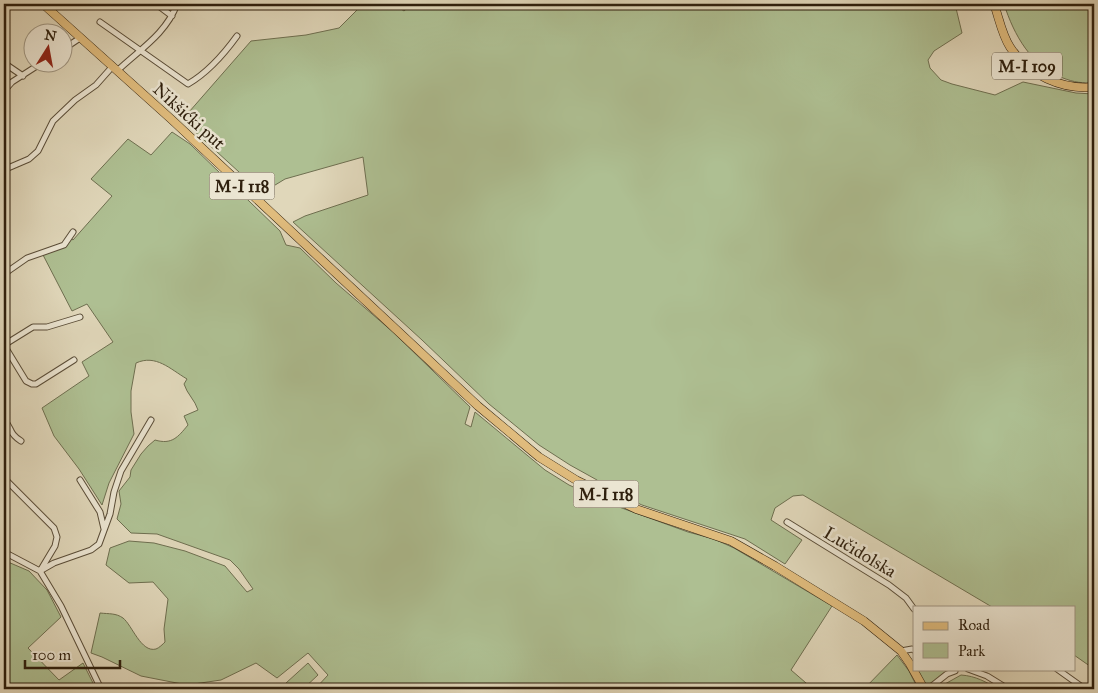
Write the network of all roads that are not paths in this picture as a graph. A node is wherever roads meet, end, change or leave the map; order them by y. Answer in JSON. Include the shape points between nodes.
{"nodes":[{"id":1,"x":43,"y":4,"type":"edge"},
{"id":2,"x":156,"y":4,"type":"edge"},
{"id":3,"x":177,"y":4,"type":"edge"},
{"id":4,"x":994,"y":4,"type":"edge"},
{"id":5,"x":172,"y":16,"type":"junction"},
{"id":6,"x":100,"y":22,"type":"dead end"},
{"id":7,"x":237,"y":36,"type":"dead end"},
{"id":8,"x":80,"y":38,"type":"junction"},
{"id":9,"x":72,"y":43,"type":"edge"},
{"id":10,"x":140,"y":50,"type":"junction"},
{"id":11,"x":4,"y":63,"type":"edge"},
{"id":12,"x":115,"y":69,"type":"junction"},
{"id":13,"x":29,"y":72,"type":"edge"},
{"id":14,"x":23,"y":76,"type":"junction"},
{"id":15,"x":1094,"y":87,"type":"edge"},
{"id":16,"x":4,"y":91,"type":"edge"},
{"id":17,"x":8,"y":168,"type":"dead end"},
{"id":18,"x":73,"y":232,"type":"dead end"},
{"id":19,"x":4,"y":274,"type":"edge"},
{"id":20,"x":80,"y":317,"type":"dead end"},
{"id":21,"x":4,"y":345,"type":"edge"},
{"id":22,"x":74,"y":360,"type":"dead end"},
{"id":23,"x":4,"y":420,"type":"edge"},
{"id":24,"x":151,"y":420,"type":"dead end"},
{"id":25,"x":21,"y":441,"type":"dead end"},
{"id":26,"x":4,"y":478,"type":"edge"},
{"id":27,"x":80,"y":480,"type":"dead end"},
{"id":28,"x":788,"y":522,"type":"dead end"},
{"id":29,"x":104,"y":530,"type":"junction"},
{"id":30,"x":4,"y":552,"type":"edge"},
{"id":31,"x":40,"y":571,"type":"junction"},
{"id":32,"x":913,"y":608,"type":"edge"},
{"id":33,"x":913,"y":650,"type":"edge"},
{"id":34,"x":901,"y":651,"type":"junction"},
{"id":35,"x":913,"y":669,"type":"edge"},
{"id":36,"x":913,"y":670,"type":"edge"},
{"id":37,"x":953,"y":670,"type":"edge"},
{"id":38,"x":971,"y":670,"type":"edge"},
{"id":39,"x":1058,"y":670,"type":"edge"},
{"id":40,"x":101,"y":689,"type":"edge"},
{"id":41,"x":924,"y":689,"type":"edge"},
{"id":42,"x":928,"y":689,"type":"edge"},
{"id":43,"x":1008,"y":689,"type":"edge"},
{"id":44,"x":1086,"y":689,"type":"edge"}],
"edges":[{"from":1,"to":8,"type":"main road","name":"Nikšićki put","number":"M-I 118"},
{"from":2,"to":5,"type":"street"},
{"from":3,"to":5,"type":"street"},
{"from":4,"to":15,"type":"main road","number":"M-I 109","via":[[1007,42],[1027,66],[1061,84]]},
{"from":5,"to":10,"type":"street","via":[[160,34]]},
{"from":6,"to":10,"type":"street"},
{"from":7,"to":10,"type":"street","via":[[218,59],[188,84]]},
{"from":8,"to":9,"type":"street"},
{"from":8,"to":12,"type":"main road","name":"Nikšićki put","number":"M-I 118"},
{"from":10,"to":12,"type":"street"},
{"from":11,"to":14,"type":"street"},
{"from":12,"to":17,"type":"street","via":[[53,122],[38,151],[29,159]]},
{"from":12,"to":34,"type":"main road","name":"Nikšićki put","number":"M-I 118","via":[[478,406],[539,457],[622,503],[748,549],[864,621]]},
{"from":13,"to":14,"type":"street"},
{"from":14,"to":16,"type":"street"},
{"from":18,"to":19,"type":"street","via":[[64,245],[27,258]]},
{"from":20,"to":21,"type":"street","via":[[47,327],[34,327]]},
{"from":21,"to":22,"type":"street","via":[[26,380],[32,384]]},
{"from":23,"to":25,"type":"street","via":[[13,436]]},
{"from":24,"to":29,"type":"street","via":[[121,471]]},
{"from":26,"to":31,"type":"street","via":[[54,528],[55,546]]},
{"from":27,"to":29,"type":"street","via":[[100,512]]},
{"from":28,"to":32,"type":"street","name":"Lučidolska","via":[[889,585]]},
{"from":29,"to":31,"type":"street","via":[[99,544],[91,550]]},
{"from":30,"to":31,"type":"street"},
{"from":31,"to":40,"type":"street","via":[[62,606]]},
{"from":33,"to":34,"type":"street"},
{"from":34,"to":35,"type":"main road","number":"M-I 118"},
{"from":36,"to":41,"type":"main road","number":"M-I 118"},
{"from":37,"to":42,"type":"street"},
{"from":38,"to":43,"type":"street"},
{"from":39,"to":44,"type":"street"}]}
